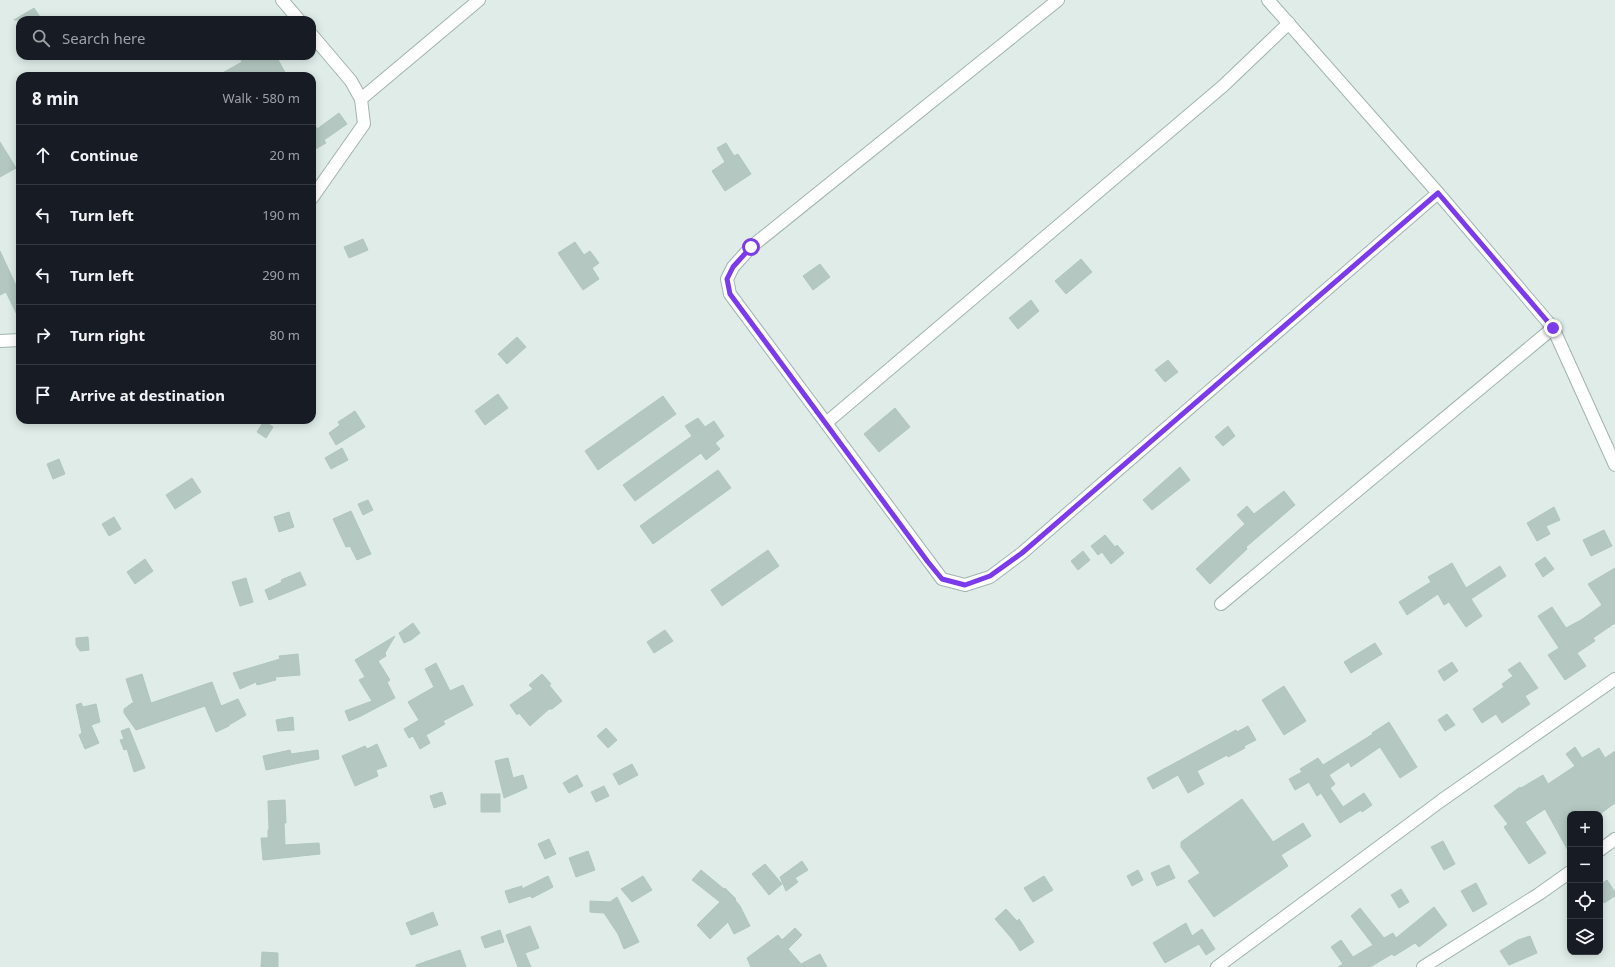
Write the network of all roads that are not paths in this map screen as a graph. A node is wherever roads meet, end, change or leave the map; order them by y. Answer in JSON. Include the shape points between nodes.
{"nodes":[{"id":1,"x":282,"y":0,"type":"edge"},
{"id":2,"x":479,"y":0,"type":"edge"},
{"id":3,"x":1058,"y":0,"type":"edge"},
{"id":4,"x":1268,"y":0,"type":"edge"},
{"id":5,"x":296,"y":16,"type":"edge"},
{"id":6,"x":1289,"y":23,"type":"junction"},
{"id":7,"x":316,"y":40,"type":"edge"},
{"id":8,"x":361,"y":99,"type":"junction"},
{"id":9,"x":316,"y":192,"type":"edge"},
{"id":10,"x":1438,"y":193,"type":"junction"},
{"id":11,"x":1553,"y":328,"type":"junction"},
{"id":12,"x":16,"y":340,"type":"edge"},
{"id":13,"x":0,"y":341,"type":"edge"},
{"id":14,"x":826,"y":423,"type":"junction"},
{"id":15,"x":1615,"y":465,"type":"edge"},
{"id":16,"x":1221,"y":604,"type":"dead end"},
{"id":17,"x":1615,"y":679,"type":"edge"},
{"id":18,"x":1615,"y":839,"type":"edge"},
{"id":19,"x":1603,"y":848,"type":"edge"},
{"id":20,"x":1567,"y":874,"type":"edge"},
{"id":21,"x":1217,"y":967,"type":"edge"},
{"id":22,"x":1423,"y":967,"type":"edge"}],
"edges":[{"from":1,"to":5,"type":"street"},
{"from":2,"to":8,"type":"street"},
{"from":3,"to":14,"type":"street","via":[[751,247],[733,267],[727,279],[730,294]]},
{"from":4,"to":6,"type":"street"},
{"from":6,"to":10,"type":"street"},
{"from":6,"to":14,"type":"street","via":[[1224,86]]},
{"from":7,"to":8,"type":"street","via":[[351,81]]},
{"from":8,"to":9,"type":"street","via":[[364,124]]},
{"from":10,"to":11,"type":"street"},
{"from":10,"to":14,"type":"street","via":[[1028,548],[990,576],[965,585],[942,579]]},
{"from":11,"to":15,"type":"street"},
{"from":11,"to":16,"type":"street"},
{"from":12,"to":13,"type":"street"},
{"from":17,"to":21,"type":"street","via":[[1442,800]]},
{"from":18,"to":19,"type":"street"},
{"from":20,"to":22,"type":"street"}]}
